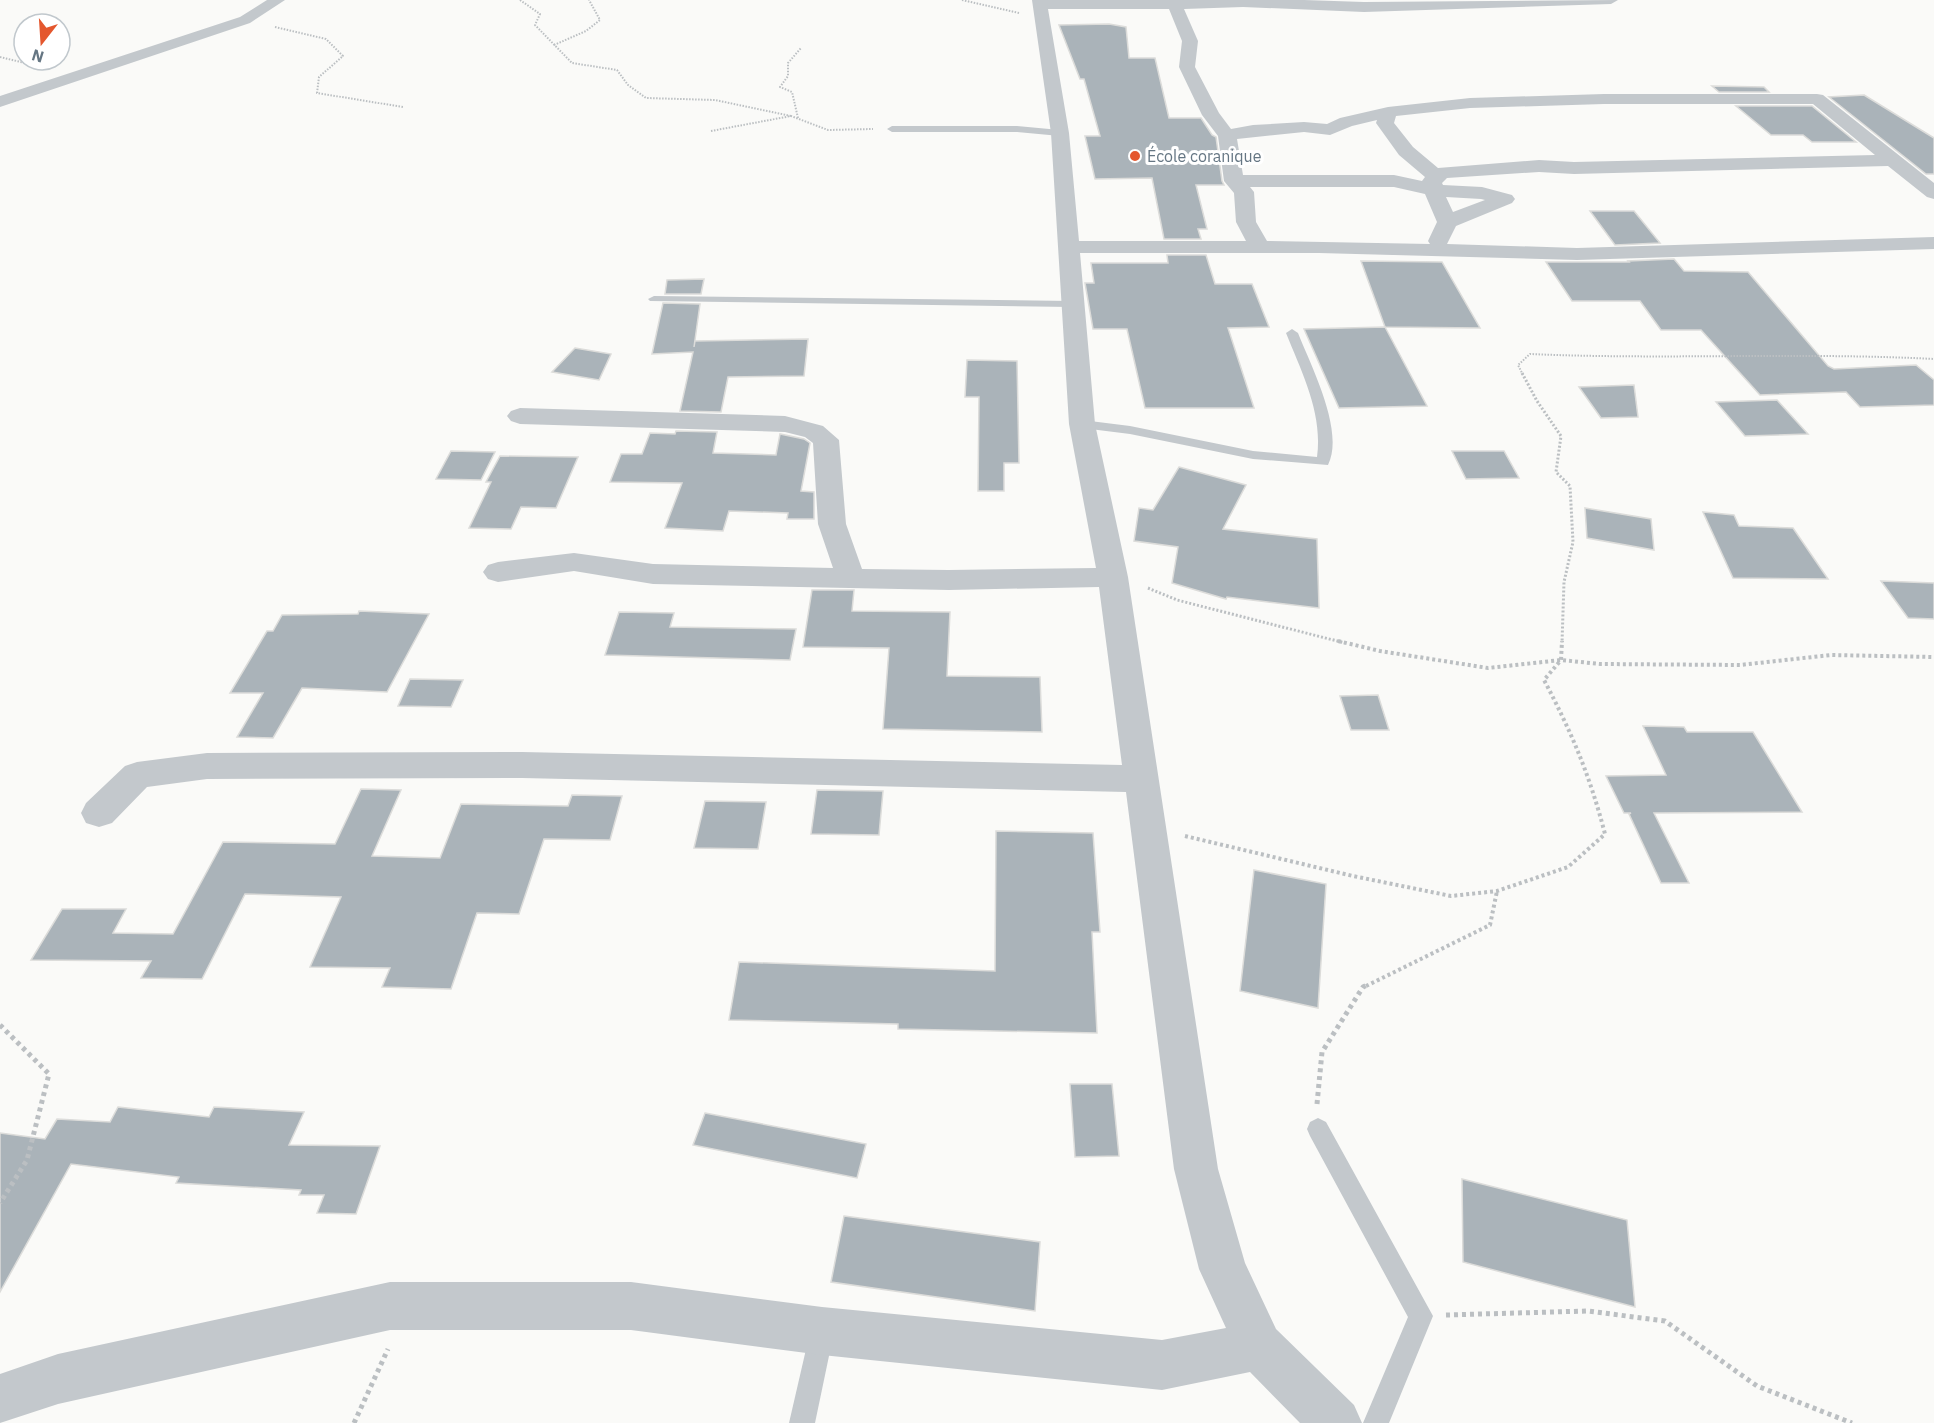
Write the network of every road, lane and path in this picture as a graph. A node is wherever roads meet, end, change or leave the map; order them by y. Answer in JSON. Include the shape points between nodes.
{"nodes":[{"id":1,"x":278,"y":0,"type":"edge"},
{"id":2,"x":520,"y":0,"type":"edge"},
{"id":3,"x":589,"y":0,"type":"edge"},
{"id":4,"x":962,"y":0,"type":"edge"},
{"id":5,"x":1611,"y":0,"type":"edge"},
{"id":6,"x":1468,"y":2,"type":"edge"},
{"id":7,"x":1175,"y":5,"type":"junction"},
{"id":8,"x":1041,"y":7,"type":"edge"},
{"id":9,"x":245,"y":20,"type":"junction"},
{"id":10,"x":554,"y":45,"type":"junction"},
{"id":11,"x":801,"y":48,"type":"dead end"},
{"id":12,"x":0,"y":102,"type":"edge"},
{"id":13,"x":404,"y":107,"type":"dead end"},
{"id":14,"x":1388,"y":112,"type":"junction"},
{"id":15,"x":791,"y":116,"type":"junction"},
{"id":16,"x":798,"y":119,"type":"junction"},
{"id":17,"x":892,"y":129,"type":"joint"},
{"id":18,"x":711,"y":131,"type":"dead end"},
{"id":19,"x":1060,"y":133,"type":"junction"},
{"id":20,"x":1227,"y":135,"type":"junction"},
{"id":21,"x":1894,"y":160,"type":"junction"},
{"id":22,"x":1234,"y":181,"type":"junction"},
{"id":23,"x":1436,"y":184,"type":"junction"},
{"id":24,"x":1934,"y":193,"type":"edge"},
{"id":25,"x":1447,"y":222,"type":"junction"},
{"id":26,"x":1934,"y":243,"type":"edge"},
{"id":27,"x":1069,"y":247,"type":"junction"},
{"id":28,"x":1260,"y":247,"type":"junction"},
{"id":29,"x":1436,"y":250,"type":"junction"},
{"id":30,"x":654,"y":299,"type":"dead end"},
{"id":31,"x":1072,"y":304,"type":"junction"},
{"id":32,"x":1292,"y":333,"type":"dead end"},
{"id":33,"x":1934,"y":359,"type":"edge"},
{"id":34,"x":520,"y":416,"type":"dead end"},
{"id":35,"x":1082,"y":424,"type":"junction"},
{"id":36,"x":498,"y":572,"type":"dead end"},
{"id":37,"x":1113,"y":577,"type":"junction"},
{"id":38,"x":851,"y":578,"type":"junction"},
{"id":39,"x":1934,"y":657,"type":"edge"},
{"id":40,"x":1561,"y":660,"type":"junction"},
{"id":41,"x":1141,"y":779,"type":"junction"},
{"id":42,"x":99,"y":813,"type":"dead end"},
{"id":43,"x":1147,"y":826,"type":"junction"},
{"id":44,"x":1497,"y":891,"type":"junction"},
{"id":45,"x":0,"y":1025,"type":"edge"},
{"id":46,"x":1318,"y":1129,"type":"joint"},
{"id":47,"x":0,"y":1203,"type":"edge"},
{"id":48,"x":390,"y":1306,"type":"junction"},
{"id":49,"x":1421,"y":1316,"type":"junction"},
{"id":50,"x":822,"y":1331,"type":"junction"},
{"id":51,"x":1259,"y":1346,"type":"junction"},
{"id":52,"x":0,"y":1399,"type":"edge"},
{"id":53,"x":354,"y":1423,"type":"edge"},
{"id":54,"x":802,"y":1423,"type":"edge"},
{"id":55,"x":1336,"y":1423,"type":"edge"},
{"id":56,"x":1376,"y":1423,"type":"edge"},
{"id":57,"x":1852,"y":1423,"type":"edge"}],
"edges":[{"from":1,"to":9,"type":"street"},
{"from":2,"to":10,"type":"path","via":[[540,14],[535,25]]},
{"from":3,"to":10,"type":"path","via":[[600,20]]},
{"from":4,"to":8,"type":"path"},
{"from":5,"to":6,"type":"street"},
{"from":6,"to":7,"type":"street","via":[[1364,7],[1243,2]]},
{"from":7,"to":8,"type":"street"},
{"from":7,"to":20,"type":"street","via":[[1190,41],[1187,67],[1211,115]]},
{"from":8,"to":19,"type":"street"},
{"from":9,"to":12,"type":"street"},
{"from":9,"to":13,"type":"path","via":[[326,39],[343,56],[319,77],[317,93]]},
{"from":10,"to":15,"type":"path","via":[[572,63],[617,70],[628,85],[646,98],[715,100]]},
{"from":11,"to":16,"type":"path","via":[[788,63],[789,76],[780,87],[792,92]]},
{"from":14,"to":20,"type":"street","via":[[1330,130],[1253,130]]},
{"from":14,"to":21,"type":"street","via":[[1470,103],[1817,99]]},
{"from":14,"to":23,"type":"street","via":[[1385,123]]},
{"from":15,"to":16,"type":"path"},
{"from":15,"to":18,"type":"path"},
{"from":16,"to":17,"type":"path","via":[[828,130]]},
{"from":17,"to":19,"type":"lane"},
{"from":19,"to":27,"type":"street"},
{"from":20,"to":22,"type":"street"},
{"from":21,"to":23,"type":"street","via":[[1539,166],[1442,173]]},
{"from":21,"to":24,"type":"street"},
{"from":22,"to":23,"type":"street"},
{"from":22,"to":28,"type":"street","via":[[1244,192],[1246,222]]},
{"from":23,"to":25,"type":"street"},
{"from":23,"to":25,"type":"street","via":[[1505,199]]},
{"from":25,"to":29,"type":"street"},
{"from":26,"to":29,"type":"street","via":[[1577,254]]},
{"from":27,"to":28,"type":"street"},
{"from":27,"to":31,"type":"street"},
{"from":28,"to":29,"type":"street"},
{"from":30,"to":31,"type":"lane"},
{"from":31,"to":35,"type":"street"},
{"from":32,"to":35,"type":"lane","via":[[1320,409],[1327,447],[1323,462],[1253,455]]},
{"from":33,"to":40,"type":"path","via":[[1530,354],[1518,365],[1561,436],[1556,472],[1570,486],[1573,542],[1564,582]]},
{"from":34,"to":38,"type":"street","via":[[785,424],[814,431],[826,440],[832,524]]},
{"from":35,"to":37,"type":"street"},
{"from":36,"to":38,"type":"street","via":[[574,562],[653,574]]},
{"from":37,"to":38,"type":"street"},
{"from":37,"to":40,"type":"path","via":[[1177,600],[1380,651],[1488,668]]},
{"from":37,"to":41,"type":"street"},
{"from":39,"to":40,"type":"path","via":[[1831,655],[1740,665]]},
{"from":40,"to":44,"type":"path","via":[[1544,680],[1591,781],[1605,834],[1568,867]]},
{"from":41,"to":42,"type":"street","via":[[522,765],[207,766],[137,775]]},
{"from":41,"to":43,"type":"street"},
{"from":43,"to":44,"type":"path","via":[[1451,896]]},
{"from":43,"to":51,"type":"street","via":[[1196,1169],[1223,1269]]},
{"from":44,"to":46,"type":"path","via":[[1490,925],[1363,987],[1322,1052]]},
{"from":45,"to":47,"type":"path","via":[[49,1074],[27,1160]]},
{"from":46,"to":49,"type":"lane"},
{"from":48,"to":50,"type":"street","via":[[631,1306]]},
{"from":48,"to":52,"type":"street","via":[[58,1378]]},
{"from":48,"to":53,"type":"path","via":[[389,1346]]},
{"from":49,"to":56,"type":"lane"},
{"from":49,"to":57,"type":"path","via":[[1588,1311],[1665,1321],[1757,1386]]},
{"from":50,"to":51,"type":"street","via":[[1162,1365]]},
{"from":50,"to":54,"type":"lane"},
{"from":51,"to":55,"type":"street"}]}
